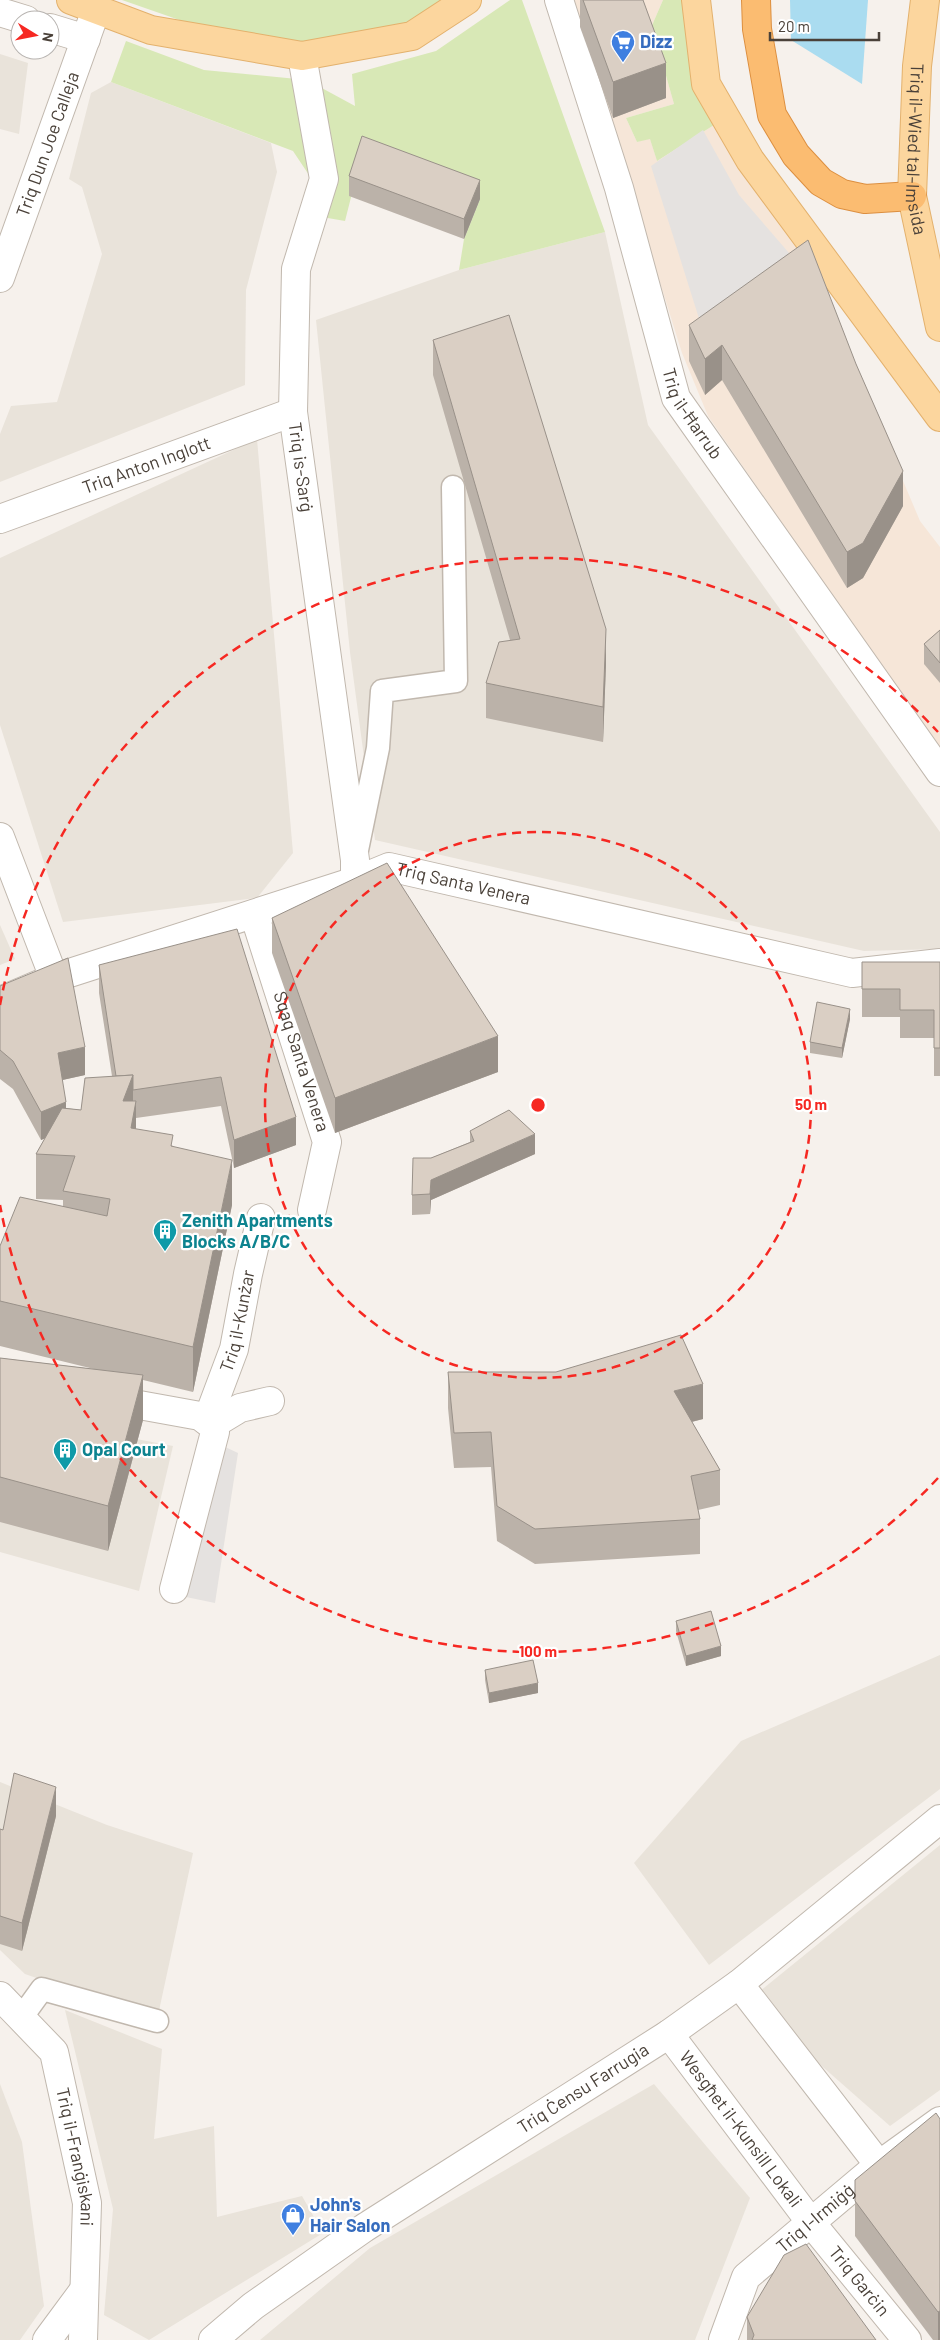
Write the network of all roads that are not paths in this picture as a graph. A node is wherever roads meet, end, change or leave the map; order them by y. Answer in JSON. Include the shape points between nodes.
{"nodes":[{"id":1,"x":71,"y":0,"type":"edge"},
{"id":2,"x":467,"y":0,"type":"edge"},
{"id":3,"x":559,"y":0,"type":"edge"},
{"id":4,"x":696,"y":0,"type":"edge"},
{"id":5,"x":756,"y":0,"type":"edge"},
{"id":6,"x":925,"y":0,"type":"edge"},
{"id":7,"x":96,"y":10,"type":"junction"},
{"id":8,"x":60,"y":31,"type":"edge"},
{"id":9,"x":86,"y":39,"type":"junction"},
{"id":10,"x":302,"y":56,"type":"junction"},
{"id":11,"x":912,"y":196,"type":"junction"},
{"id":12,"x":0,"y":278,"type":"edge"},
{"id":13,"x":940,"y":327,"type":"edge"},
{"id":14,"x":293,"y":412,"type":"junction"},
{"id":15,"x":940,"y":417,"type":"edge"},
{"id":16,"x":453,"y":488,"type":"dead end"},
{"id":17,"x":0,"y":519,"type":"edge"},
{"id":18,"x":940,"y":772,"type":"edge"},
{"id":19,"x":0,"y":837,"type":"edge"},
{"id":20,"x":355,"y":870,"type":"junction"},
{"id":21,"x":254,"y":914,"type":"junction"},
{"id":22,"x":940,"y":963,"type":"edge"},
{"id":23,"x":54,"y":978,"type":"junction"},
{"id":24,"x":0,"y":1001,"type":"edge"},
{"id":25,"x":312,"y":1210,"type":"dead end"},
{"id":26,"x":261,"y":1218,"type":"dead end"},
{"id":27,"x":76,"y":1395,"type":"edge"},
{"id":28,"x":270,"y":1401,"type":"dead end"},
{"id":29,"x":210,"y":1423,"type":"junction"},
{"id":30,"x":174,"y":1589,"type":"dead end"},
{"id":31,"x":940,"y":1819,"type":"edge"},
{"id":32,"x":738,"y":1984,"type":"junction"},
{"id":33,"x":0,"y":1996,"type":"edge"},
{"id":34,"x":21,"y":2018,"type":"junction"},
{"id":35,"x":157,"y":2021,"type":"dead end"},
{"id":36,"x":669,"y":2034,"type":"junction"},
{"id":37,"x":940,"y":2121,"type":"edge"},
{"id":38,"x":879,"y":2165,"type":"junction"},
{"id":39,"x":812,"y":2224,"type":"junction"},
{"id":40,"x":84,"y":2290,"type":"junction"},
{"id":41,"x":47,"y":2340,"type":"edge"},
{"id":42,"x":83,"y":2340,"type":"edge"},
{"id":43,"x":213,"y":2340,"type":"edge"},
{"id":44,"x":723,"y":2340,"type":"edge"},
{"id":45,"x":907,"y":2340,"type":"edge"}],
"edges":[{"from":1,"to":7,"type":"main road"},
{"from":2,"to":10,"type":"main road","via":[[412,36]]},
{"from":3,"to":18,"type":"street","name":"Triq il-Ħarrub","via":[[618,188],[676,398]]},
{"from":4,"to":15,"type":"main road","via":[[706,84],[750,160]]},
{"from":5,"to":11,"type":"highway","via":[[757,29],[772,115],[796,155],[821,182],[842,194],[865,199]]},
{"from":6,"to":11,"type":"main road","name":"Triq il-Wied tal-Imsida","via":[[917,66]]},
{"from":7,"to":9,"type":"street","name":"Triq Dun Joe Calleja"},
{"from":7,"to":10,"type":"main road","via":[[151,30]]},
{"from":8,"to":9,"type":"street"},
{"from":9,"to":12,"type":"street","name":"Triq Dun Joe Calleja"},
{"from":10,"to":14,"type":"street","name":"Triq is-Sarġ","via":[[324,180],[296,269]]},
{"from":11,"to":13,"type":"main road","name":"Triq il-Wied tal-Imsida"},
{"from":14,"to":17,"type":"street","name":"Triq Anton Inglott"},
{"from":14,"to":20,"type":"street","name":"Triq is-Sarġ"},
{"from":16,"to":20,"type":"lane","via":[[456,681],[382,691],[378,748]]},
{"from":19,"to":23,"type":"street"},
{"from":20,"to":21,"type":"street","name":"Triq Santa Venera"},
{"from":20,"to":22,"type":"street","name":"Triq Santa Venera","via":[[389,866],[852,973]]},
{"from":21,"to":23,"type":"street","name":"Triq Santa Venera"},
{"from":21,"to":25,"type":"street","name":"Sqaq Santa Venera","via":[[327,1142]]},
{"from":23,"to":24,"type":"street","name":"Triq Santa Venera"},
{"from":26,"to":29,"type":"street","name":"Triq il-Kunżar","via":[[234,1349]]},
{"from":27,"to":29,"type":"street","via":[[191,1413]]},
{"from":28,"to":29,"type":"street","via":[[240,1408]]},
{"from":29,"to":30,"type":"street","name":"Triq il-Kunżar","via":[[215,1432]]},
{"from":31,"to":32,"type":"street","name":"Triq Ċensu Farrugia"},
{"from":32,"to":36,"type":"street","name":"Triq Ċensu Farrugia"},
{"from":32,"to":38,"type":"street"},
{"from":33,"to":34,"type":"street","name":"Triq il-Franġiskani"},
{"from":34,"to":35,"type":"lane","via":[[42,1989]]},
{"from":34,"to":40,"type":"street","name":"Triq il-Franġiskani","via":[[54,2052],[87,2203]]},
{"from":36,"to":39,"type":"street","name":"Wesgħet il-Kunsill Lokali"},
{"from":36,"to":43,"type":"street","name":"Triq Ċensu Farrugia","via":[[364,2228],[253,2306]]},
{"from":37,"to":38,"type":"street","name":"Triq l-Irmiġġ"},
{"from":38,"to":39,"type":"street","name":"Triq l-Irmiġġ"},
{"from":39,"to":44,"type":"street","name":"Triq l-Irmiġġ","via":[[746,2277]]},
{"from":39,"to":45,"type":"street","name":"Triq Garċin"},
{"from":40,"to":41,"type":"street"},
{"from":40,"to":42,"type":"street","name":"Triq il-Franġiskani"}]}
